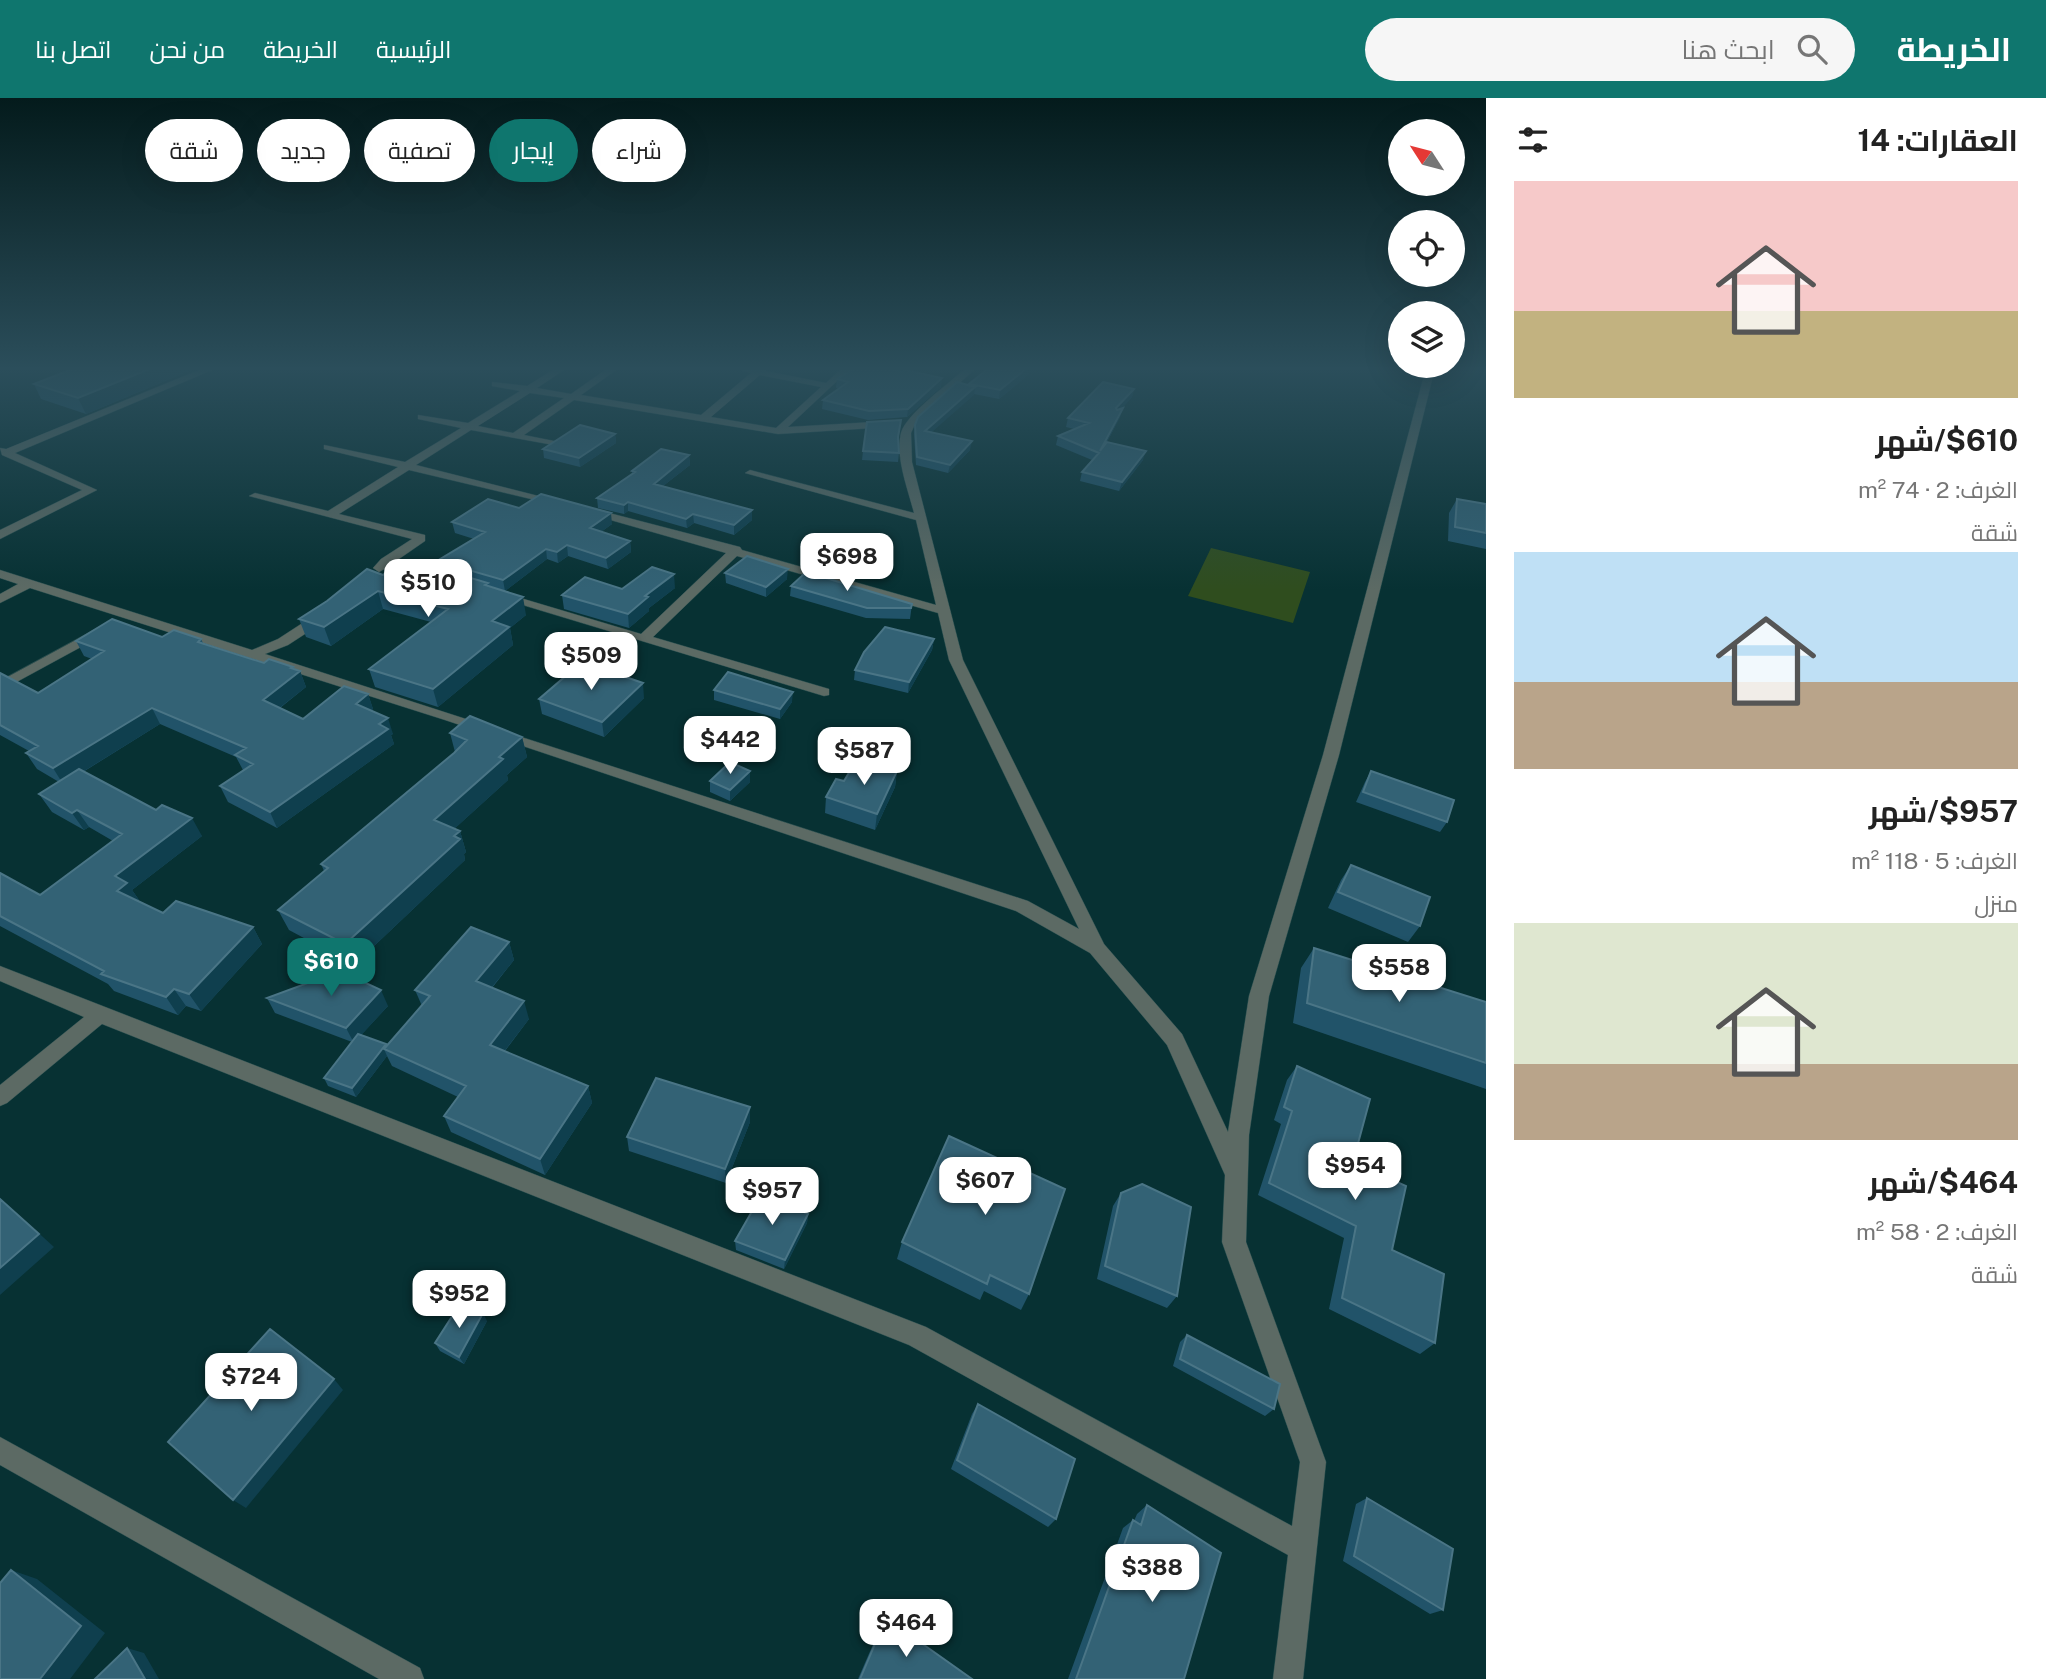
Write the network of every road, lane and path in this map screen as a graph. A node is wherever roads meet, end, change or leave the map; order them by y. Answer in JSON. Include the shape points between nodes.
{"nodes":[{"id":1,"x":28,"y":442,"type":"edge"},
{"id":2,"x":447,"y":442,"type":"edge"},
{"id":3,"x":544,"y":442,"type":"edge"},
{"id":4,"x":906,"y":442,"type":"edge"},
{"id":5,"x":1413,"y":442,"type":"edge"},
{"id":6,"x":555,"y":444,"type":"edge"},
{"id":7,"x":328,"y":447,"type":"dead end"},
{"id":8,"x":3,"y":452,"type":"edge"},
{"id":9,"x":407,"y":466,"type":"junction"},
{"id":10,"x":750,"y":473,"type":"dead end"},
{"id":11,"x":255,"y":496,"type":"dead end"},
{"id":12,"x":329,"y":515,"type":"junction"},
{"id":13,"x":920,"y":518,"type":"junction"},
{"id":14,"x":0,"y":536,"type":"edge"},
{"id":15,"x":736,"y":550,"type":"junction"},
{"id":16,"x":385,"y":562,"type":"junction"},
{"id":17,"x":0,"y":574,"type":"edge"},
{"id":18,"x":437,"y":578,"type":"edge"},
{"id":19,"x":368,"y":579,"type":"edge"},
{"id":20,"x":29,"y":583,"type":"junction"},
{"id":21,"x":489,"y":593,"type":"edge"},
{"id":22,"x":0,"y":598,"type":"edge"},
{"id":23,"x":330,"y":611,"type":"edge"},
{"id":24,"x":944,"y":611,"type":"junction"},
{"id":25,"x":128,"y":615,"type":"junction"},
{"id":26,"x":644,"y":638,"type":"junction"},
{"id":27,"x":253,"y":654,"type":"junction"},
{"id":28,"x":0,"y":687,"type":"edge"},
{"id":29,"x":824,"y":692,"type":"dead end"},
{"id":30,"x":1097,"y":948,"type":"junction"},
{"id":31,"x":0,"y":972,"type":"edge"},
{"id":32,"x":100,"y":1015,"type":"junction"},
{"id":33,"x":0,"y":1097,"type":"edge"},
{"id":34,"x":1237,"y":1176,"type":"junction"},
{"id":35,"x":0,"y":1450,"type":"edge"},
{"id":36,"x":1304,"y":1548,"type":"junction"},
{"id":37,"x":409,"y":1679,"type":"edge"},
{"id":38,"x":1288,"y":1679,"type":"edge"}],
"edges":[{"from":1,"to":8,"type":"street"},
{"from":2,"to":9,"type":"street"},
{"from":3,"to":6,"type":"street"},
{"from":4,"to":13,"type":"street"},
{"from":5,"to":34,"type":"street","via":[[1335,742],[1259,996],[1238,1135]]},
{"from":7,"to":9,"type":"street"},
{"from":8,"to":14,"type":"street","via":[[91,490]]},
{"from":9,"to":12,"type":"street"},
{"from":9,"to":15,"type":"street"},
{"from":10,"to":13,"type":"street"},
{"from":11,"to":12,"type":"street"},
{"from":12,"to":16,"type":"street","via":[[421,538]]},
{"from":13,"to":24,"type":"street"},
{"from":15,"to":24,"type":"street"},
{"from":15,"to":26,"type":"street"},
{"from":16,"to":18,"type":"street"},
{"from":16,"to":19,"type":"street"},
{"from":17,"to":20,"type":"street"},
{"from":20,"to":22,"type":"street"},
{"from":20,"to":25,"type":"street"},
{"from":21,"to":26,"type":"street"},
{"from":23,"to":27,"type":"street","via":[[282,642]]},
{"from":24,"to":30,"type":"street","via":[[956,660]]},
{"from":25,"to":27,"type":"street"},
{"from":25,"to":28,"type":"street"},
{"from":26,"to":29,"type":"street"},
{"from":27,"to":30,"type":"street","via":[[1022,906]]},
{"from":30,"to":34,"type":"street","via":[[1175,1040]]},
{"from":31,"to":32,"type":"street"},
{"from":32,"to":33,"type":"street"},
{"from":32,"to":36,"type":"street","via":[[917,1336]]},
{"from":34,"to":36,"type":"street","via":[[1234,1242],[1313,1462]]},
{"from":35,"to":37,"type":"street"},
{"from":36,"to":38,"type":"street"}]}
